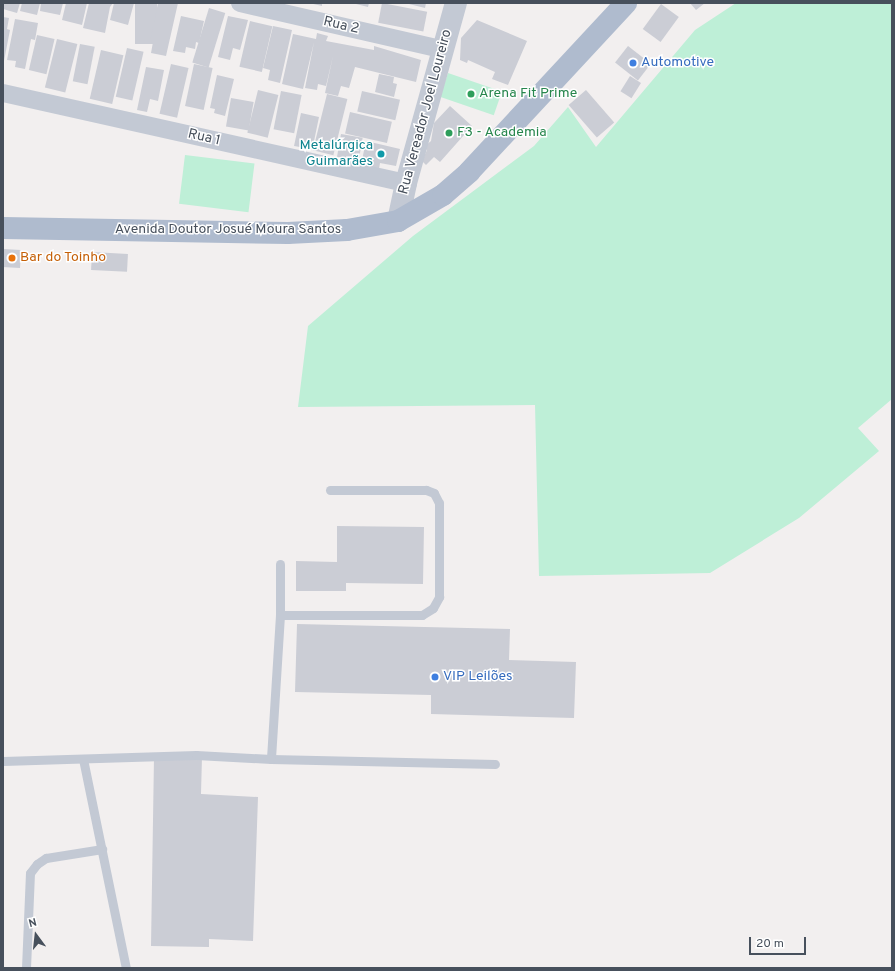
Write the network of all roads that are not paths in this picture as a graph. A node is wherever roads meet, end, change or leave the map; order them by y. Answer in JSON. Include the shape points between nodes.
{"nodes":[{"id":1,"x":240,"y":3,"type":"edge"},
{"id":2,"x":456,"y":3,"type":"edge"},
{"id":3,"x":626,"y":3,"type":"edge"},
{"id":4,"x":441,"y":49,"type":"junction"},
{"id":5,"x":3,"y":93,"type":"edge"},
{"id":6,"x":406,"y":183,"type":"junction"},
{"id":7,"x":398,"y":221,"type":"junction"},
{"id":8,"x":3,"y":228,"type":"edge"},
{"id":9,"x":330,"y":490,"type":"dead end"},
{"id":10,"x":280,"y":564,"type":"dead end"},
{"id":11,"x":280,"y":615,"type":"junction"},
{"id":12,"x":83,"y":759,"type":"junction"},
{"id":13,"x":272,"y":760,"type":"junction"},
{"id":14,"x":3,"y":761,"type":"edge"},
{"id":15,"x":495,"y":764,"type":"dead end"},
{"id":16,"x":102,"y":849,"type":"junction"},
{"id":17,"x":26,"y":968,"type":"edge"},
{"id":18,"x":126,"y":968,"type":"edge"}],
"edges":[{"from":1,"to":4,"type":"street","name":"Rua 2"},
{"from":2,"to":4,"type":"street","name":"Rua Vereador Joel Loureiro"},
{"from":3,"to":7,"type":"main road","name":"Avenida Doutor Josué Moura Santos","via":[[469,172],[443,195]]},
{"from":4,"to":6,"type":"street","name":"Rua Vereador Joel Loureiro"},
{"from":5,"to":6,"type":"street","name":"Rua 1"},
{"from":6,"to":7,"type":"street","name":"Rua Vereador Joel Loureiro"},
{"from":7,"to":8,"type":"main road","name":"Avenida Doutor Josué Moura Santos","via":[[347,230],[288,233]]},
{"from":9,"to":11,"type":"lane","via":[[426,490],[434,493],[438,503],[439,597],[433,608],[422,614]]},
{"from":10,"to":11,"type":"lane"},
{"from":11,"to":13,"type":"lane"},
{"from":12,"to":13,"type":"lane","via":[[196,755]]},
{"from":12,"to":14,"type":"lane"},
{"from":12,"to":16,"type":"lane"},
{"from":13,"to":15,"type":"lane"},
{"from":16,"to":17,"type":"lane","via":[[46,858],[30,873]]},
{"from":16,"to":18,"type":"lane"}]}
